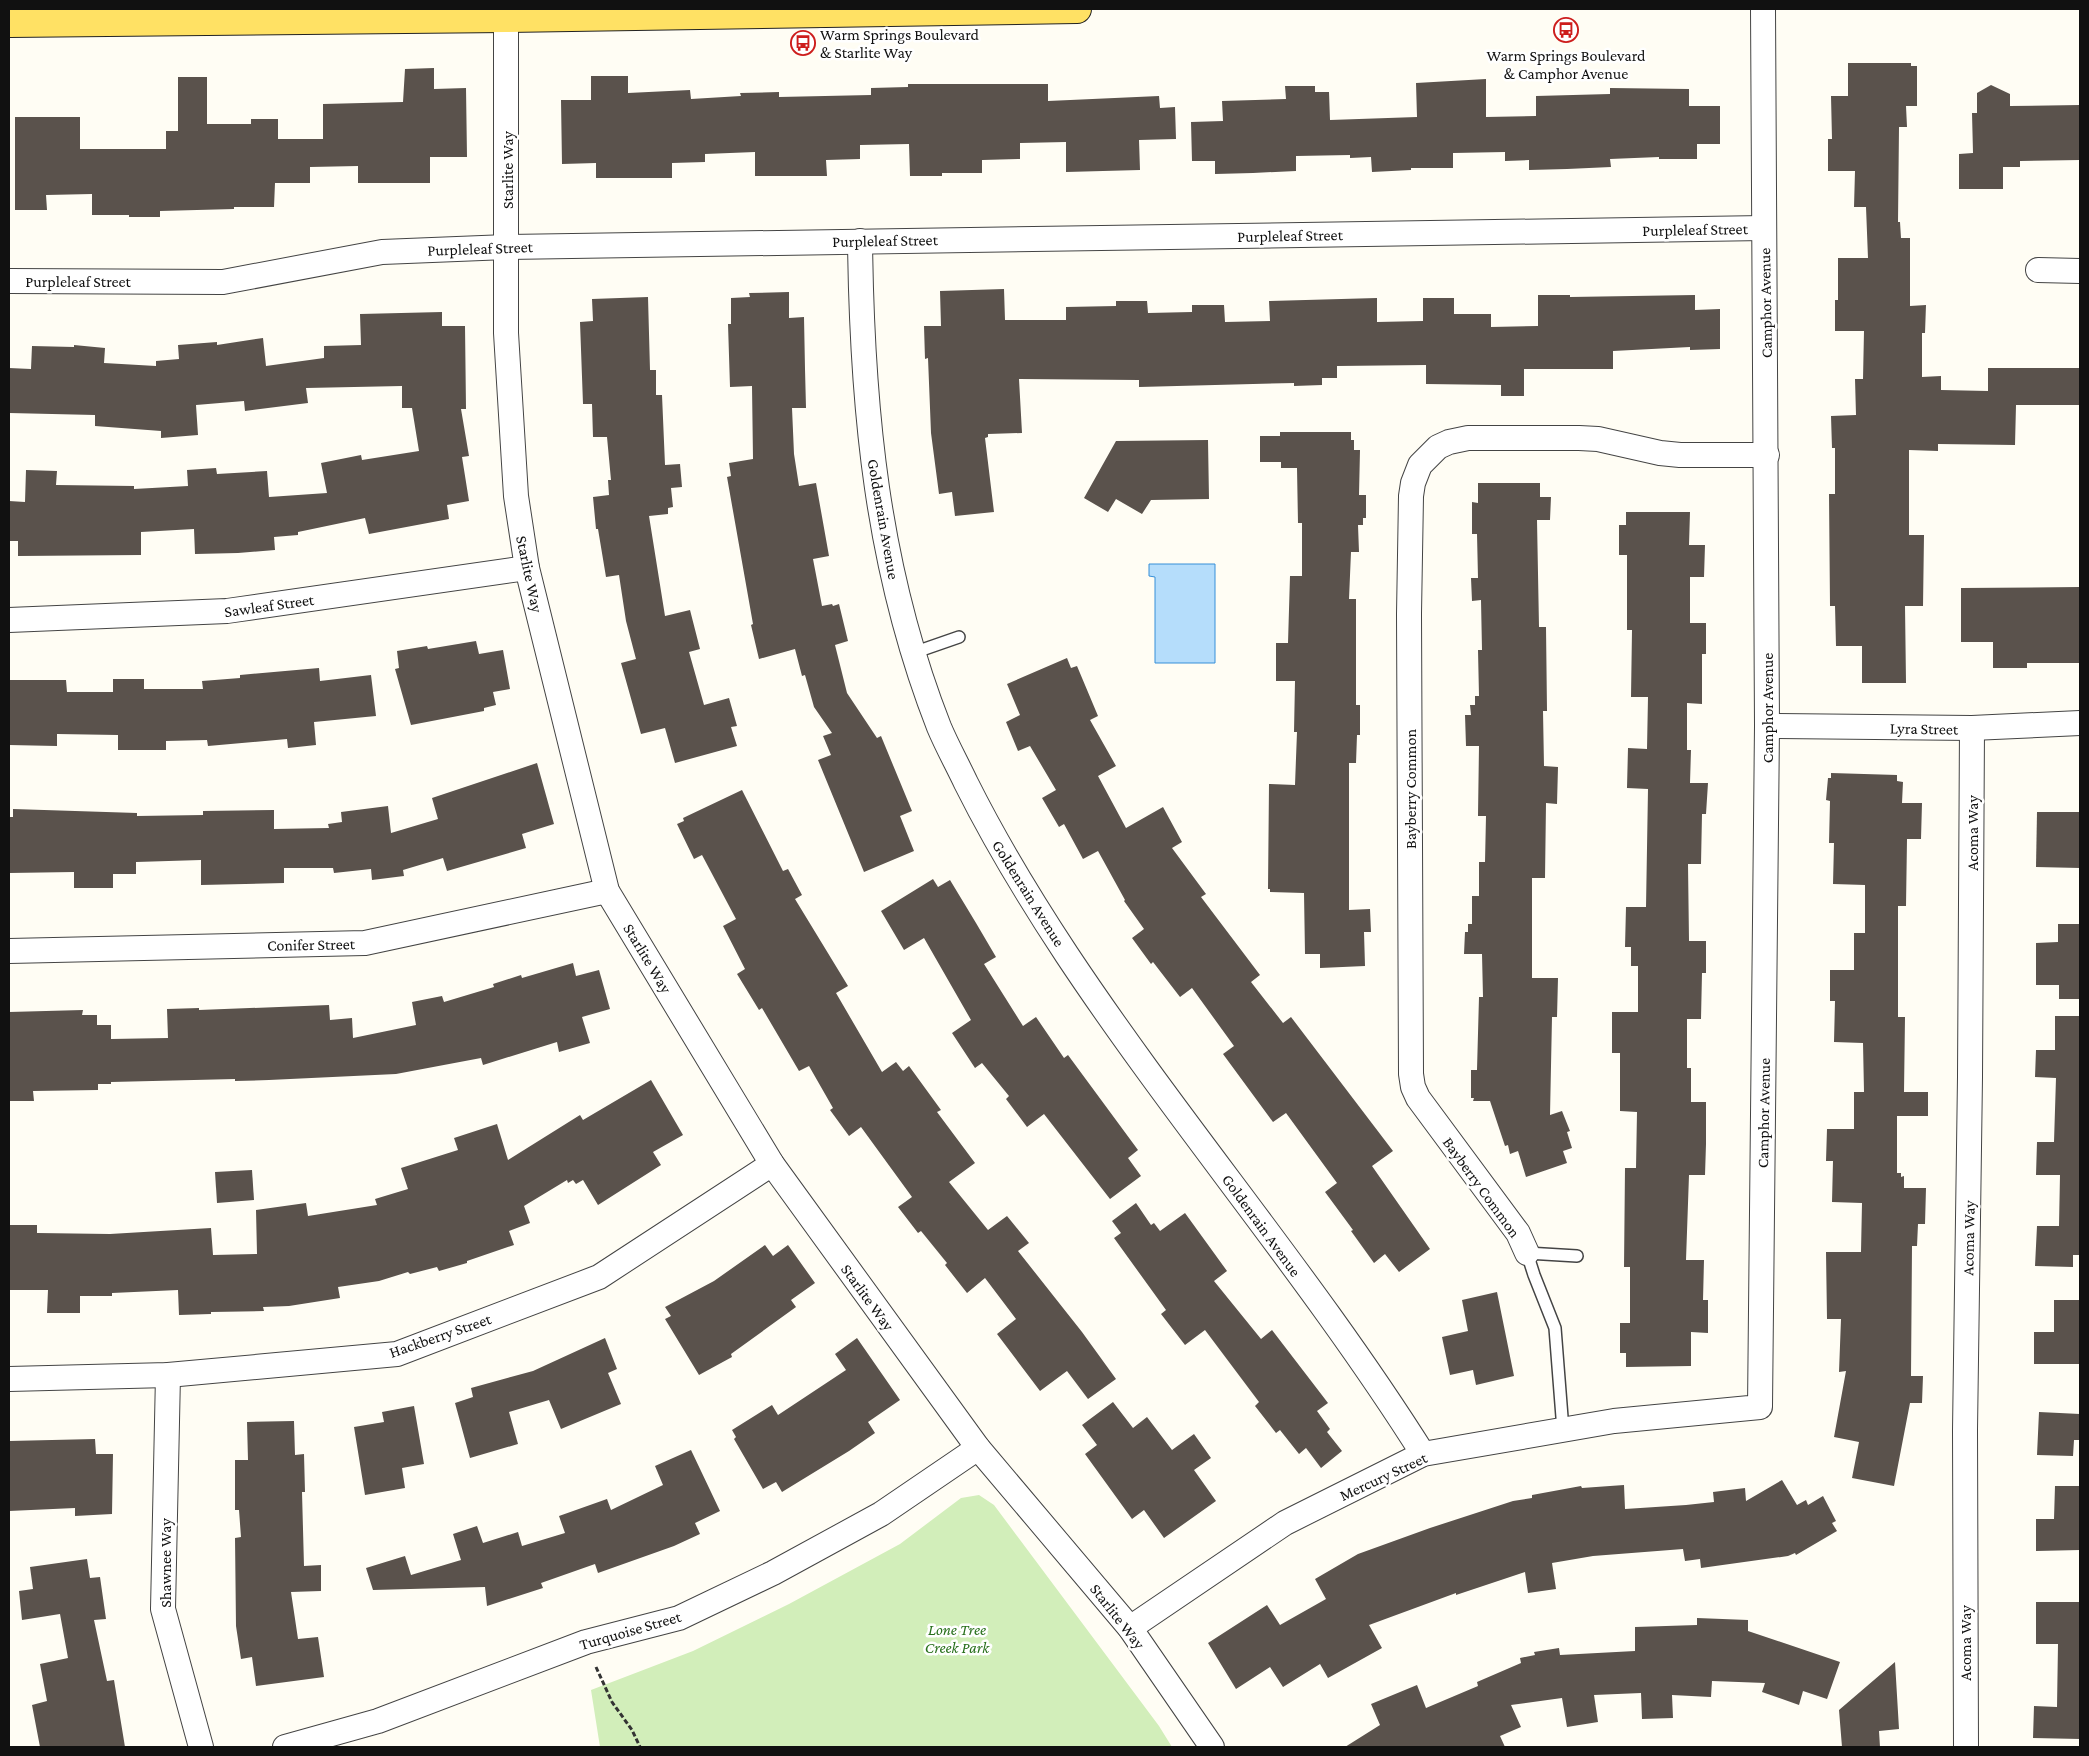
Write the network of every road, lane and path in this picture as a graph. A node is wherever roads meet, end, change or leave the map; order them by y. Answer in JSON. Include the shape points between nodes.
{"nodes":[{"id":1,"x":1077,"y":9,"type":"edge"},
{"id":2,"x":1763,"y":9,"type":"edge"},
{"id":3,"x":506,"y":13,"type":"edge"},
{"id":4,"x":9,"y":23,"type":"edge"},
{"id":5,"x":1764,"y":228,"type":"junction"},
{"id":6,"x":860,"y":241,"type":"junction"},
{"id":7,"x":507,"y":247,"type":"junction"},
{"id":8,"x":2038,"y":270,"type":"dead end"},
{"id":9,"x":2080,"y":271,"type":"edge"},
{"id":10,"x":9,"y":281,"type":"edge"},
{"id":11,"x":1767,"y":455,"type":"junction"},
{"id":12,"x":527,"y":568,"type":"junction"},
{"id":13,"x":9,"y":620,"type":"edge"},
{"id":14,"x":959,"y":637,"type":"dead end"},
{"id":15,"x":913,"y":653,"type":"junction"},
{"id":16,"x":2080,"y":723,"type":"edge"},
{"id":17,"x":1768,"y":726,"type":"junction"},
{"id":18,"x":1972,"y":728,"type":"junction"},
{"id":19,"x":607,"y":891,"type":"junction"},
{"id":20,"x":9,"y":951,"type":"edge"},
{"id":21,"x":772,"y":1164,"type":"junction"},
{"id":22,"x":1527,"y":1253,"type":"junction"},
{"id":23,"x":1577,"y":1256,"type":"dead end"},
{"id":24,"x":168,"y":1375,"type":"junction"},
{"id":25,"x":9,"y":1379,"type":"edge"},
{"id":26,"x":1760,"y":1407,"type":"joint"},
{"id":27,"x":1563,"y":1430,"type":"junction"},
{"id":28,"x":978,"y":1448,"type":"junction"},
{"id":29,"x":1423,"y":1454,"type":"junction"},
{"id":30,"x":1130,"y":1628,"type":"junction"},
{"id":31,"x":586,"y":1642,"type":"junction"},
{"id":32,"x":201,"y":1747,"type":"edge"},
{"id":33,"x":285,"y":1747,"type":"edge"},
{"id":34,"x":640,"y":1747,"type":"edge"},
{"id":35,"x":1212,"y":1747,"type":"edge"},
{"id":36,"x":1966,"y":1747,"type":"edge"}],
"edges":[{"from":1,"to":3,"type":"main road"},
{"from":2,"to":5,"type":"street","name":"Camphor Avenue"},
{"from":3,"to":4,"type":"main road"},
{"from":3,"to":7,"type":"street","name":"Starlite Way"},
{"from":5,"to":6,"type":"street","name":"Purpleleaf Street"},
{"from":5,"to":11,"type":"street","name":"Camphor Avenue"},
{"from":6,"to":7,"type":"street","name":"Purpleleaf Street"},
{"from":6,"to":15,"type":"street","name":"Goldenrain Avenue","via":[[861,328],[870,445],[887,550]]},
{"from":7,"to":10,"type":"street","name":"Purpleleaf Street","via":[[382,252],[224,282]]},
{"from":7,"to":12,"type":"street","name":"Starlite Way","via":[[510,422],[516,496]]},
{"from":8,"to":9,"type":"street"},
{"from":11,"to":17,"type":"street","name":"Camphor Avenue"},
{"from":11,"to":22,"type":"street","name":"Bayberry Common","via":[[1680,455],[1598,439],[1468,438],[1438,447],[1415,474],[1411,496],[1409,614],[1410,1074],[1418,1098],[1518,1233]]},
{"from":12,"to":13,"type":"street","name":"Sawleaf Street","via":[[227,611]]},
{"from":12,"to":19,"type":"street","name":"Starlite Way"},
{"from":14,"to":15,"type":"lane"},
{"from":15,"to":29,"type":"street","name":"Goldenrain Avenue","via":[[940,730],[1007,861],[1041,915],[1111,1022],[1348,1342]]},
{"from":16,"to":18,"type":"street","name":"Lyra Street"},
{"from":17,"to":18,"type":"street","name":"Lyra Street"},
{"from":17,"to":26,"type":"street","name":"Camphor Avenue"},
{"from":18,"to":36,"type":"street","name":"Acoma Way","via":[[1964,1430]]},
{"from":19,"to":20,"type":"street","name":"Conifer Street","via":[[365,943]]},
{"from":19,"to":21,"type":"street","name":"Starlite Way"},
{"from":21,"to":24,"type":"street","name":"Hackberry Street","via":[[599,1277],[397,1354]]},
{"from":21,"to":28,"type":"street","name":"Starlite Way"},
{"from":22,"to":23,"type":"lane"},
{"from":22,"to":27,"type":"lane","name":"Bayberry Common","via":[[1555,1328]]},
{"from":24,"to":25,"type":"street","name":"Hackberry Street"},
{"from":24,"to":32,"type":"street","name":"Shawnee Way","via":[[163,1609]]},
{"from":26,"to":27,"type":"street","name":"Mercury Street","via":[[1614,1421]]},
{"from":27,"to":29,"type":"street","name":"Mercury Street"},
{"from":28,"to":30,"type":"street","name":"Starlite Way"},
{"from":28,"to":31,"type":"street","name":"Turquoise Street","via":[[881,1514],[773,1573],[679,1618]]},
{"from":29,"to":30,"type":"street","name":"Mercury Street","via":[[1285,1523]]},
{"from":30,"to":35,"type":"street","name":"Starlite Way"},
{"from":31,"to":33,"type":"street","name":"Turquoise Street","via":[[378,1721]]},
{"from":31,"to":34,"type":"path","via":[[612,1702]]}]}
